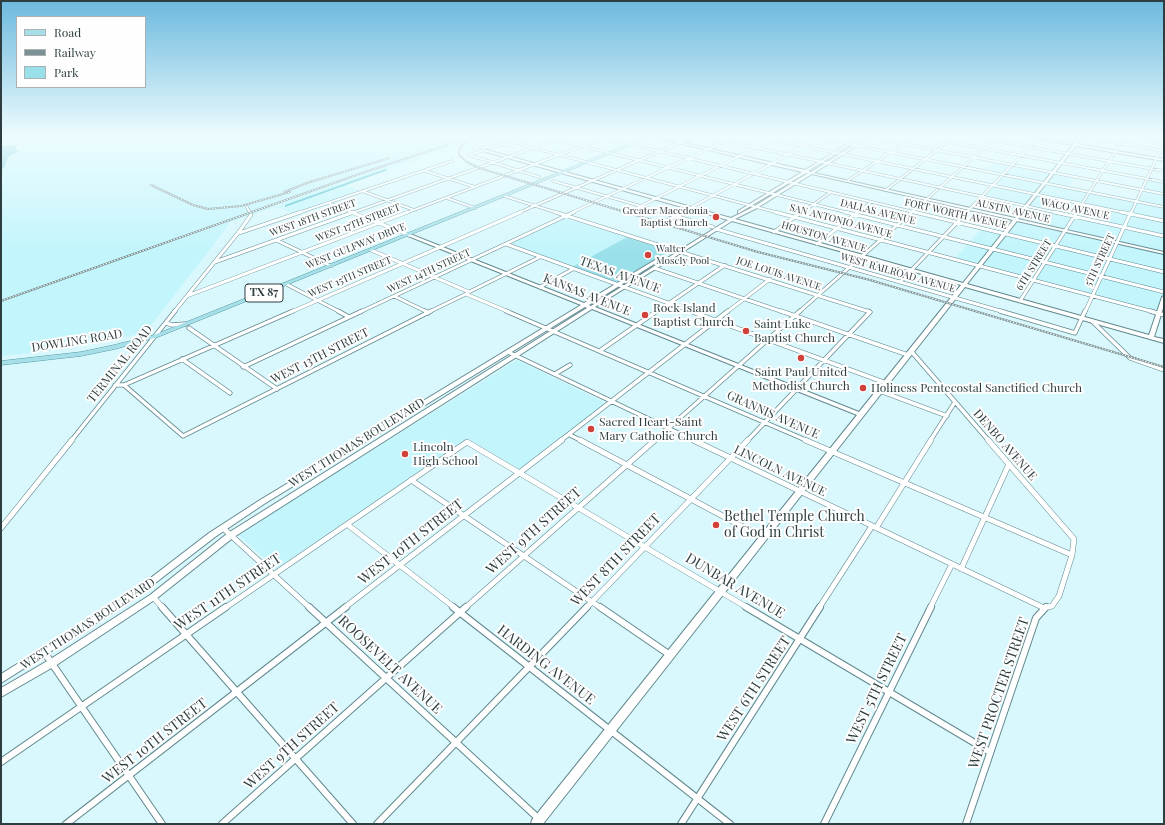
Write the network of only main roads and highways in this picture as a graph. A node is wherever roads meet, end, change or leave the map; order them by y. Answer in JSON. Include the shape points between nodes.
{"nodes":[{"id":1,"x":556,"y":174,"type":"edge"},
{"id":2,"x":156,"y":336,"type":"joint"},
{"id":3,"x":1,"y":363,"type":"edge"}],
"edges":[{"from":1,"to":2,"type":"main road","name":"WEST GULFWAY DRIVE","number":"TX 87","via":[[187,326]]},
{"from":2,"to":3,"type":"main road","name":"DOWLING ROAD","number":"TX 87","via":[[81,354]]}]}
